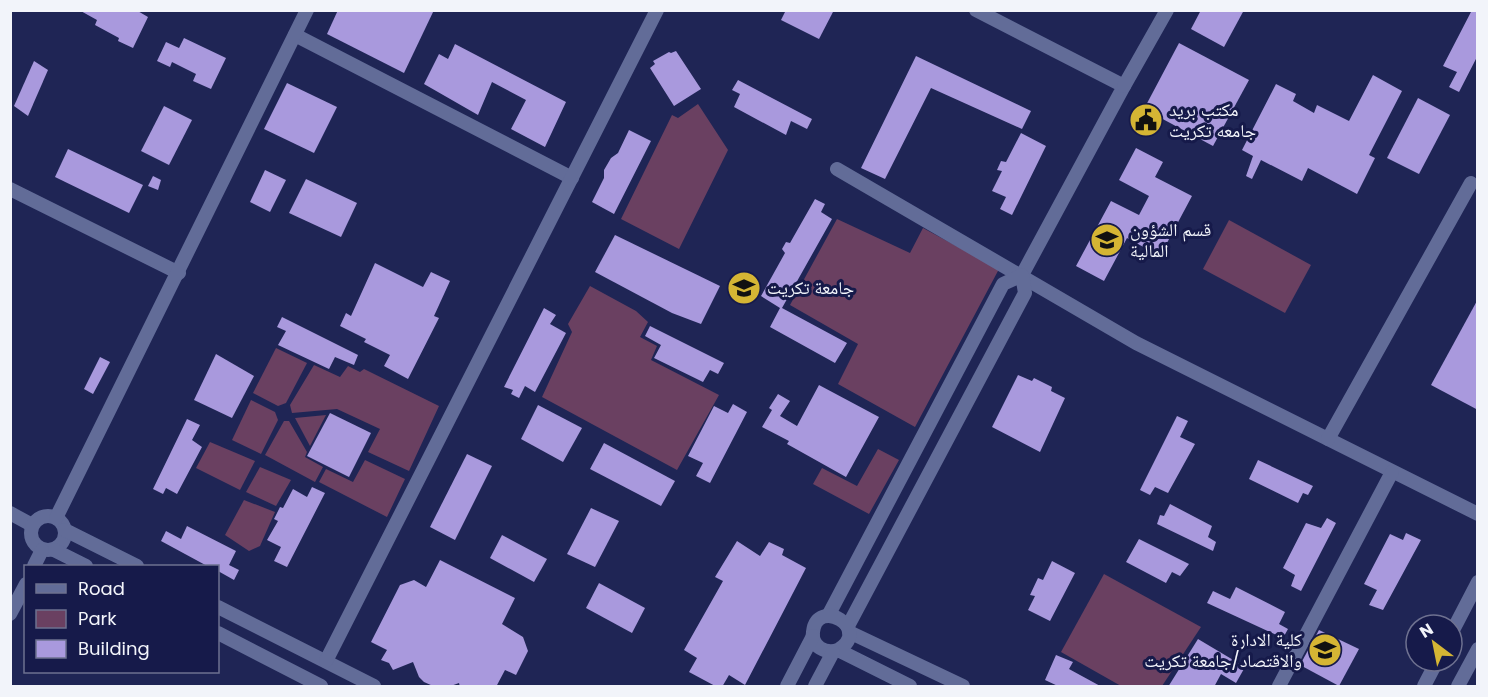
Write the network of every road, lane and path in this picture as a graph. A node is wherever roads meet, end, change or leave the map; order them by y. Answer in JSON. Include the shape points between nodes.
{"nodes":[{"id":1,"x":307,"y":10,"type":"edge"},
{"id":2,"x":657,"y":10,"type":"edge"},
{"id":3,"x":976,"y":10,"type":"edge"},
{"id":4,"x":1167,"y":10,"type":"edge"},
{"id":5,"x":295,"y":35,"type":"junction"},
{"id":6,"x":1124,"y":86,"type":"junction"},
{"id":7,"x":837,"y":169,"type":"dead end"},
{"id":8,"x":572,"y":178,"type":"junction"},
{"id":9,"x":1471,"y":183,"type":"dead end"},
{"id":10,"x":10,"y":189,"type":"edge"},
{"id":11,"x":179,"y":273,"type":"junction"},
{"id":12,"x":1022,"y":275,"type":"junction"},
{"id":13,"x":1328,"y":439,"type":"junction"},
{"id":14,"x":1392,"y":472,"type":"junction"},
{"id":15,"x":10,"y":513,"type":"edge"},
{"id":16,"x":1478,"y":514,"type":"edge"},
{"id":17,"x":56,"y":518,"type":"junction"},
{"id":18,"x":32,"y":525,"type":"junction"},
{"id":19,"x":65,"y":530,"type":"junction"},
{"id":20,"x":48,"y":550,"type":"junction"},
{"id":21,"x":36,"y":565,"type":"edge"},
{"id":22,"x":82,"y":565,"type":"edge"},
{"id":23,"x":133,"y":565,"type":"edge"},
{"id":24,"x":1478,"y":582,"type":"edge"},
{"id":25,"x":24,"y":588,"type":"edge"},
{"id":26,"x":219,"y":608,"type":"edge"},
{"id":27,"x":1462,"y":613,"type":"edge"},
{"id":28,"x":10,"y":614,"type":"edge"},
{"id":29,"x":828,"y":616,"type":"junction"},
{"id":30,"x":849,"y":629,"type":"junction"},
{"id":31,"x":219,"y":634,"type":"edge"},
{"id":32,"x":813,"y":636,"type":"junction"},
{"id":33,"x":1478,"y":649,"type":"edge"},
{"id":34,"x":836,"y":651,"type":"junction"},
{"id":35,"x":326,"y":661,"type":"junction"},
{"id":36,"x":1431,"y":673,"type":"edge"},
{"id":37,"x":321,"y":687,"type":"edge"},
{"id":38,"x":374,"y":687,"type":"edge"},
{"id":39,"x":787,"y":687,"type":"edge"},
{"id":40,"x":815,"y":687,"type":"edge"},
{"id":41,"x":910,"y":687,"type":"edge"},
{"id":42,"x":963,"y":687,"type":"edge"},
{"id":43,"x":1280,"y":687,"type":"edge"},
{"id":44,"x":1424,"y":687,"type":"edge"},
{"id":45,"x":1458,"y":687,"type":"edge"}],
"edges":[{"from":1,"to":5,"type":"street"},
{"from":2,"to":8,"type":"street"},
{"from":3,"to":6,"type":"street"},
{"from":4,"to":6,"type":"street"},
{"from":5,"to":8,"type":"street"},
{"from":5,"to":11,"type":"street"},
{"from":6,"to":12,"type":"street"},
{"from":7,"to":12,"type":"street"},
{"from":8,"to":35,"type":"street"},
{"from":9,"to":13,"type":"street"},
{"from":10,"to":11,"type":"street"},
{"from":11,"to":17,"type":"street"},
{"from":12,"to":13,"type":"street","via":[[1136,343]]},
{"from":12,"to":29,"type":"street","via":[[1004,284]]},
{"from":12,"to":30,"type":"street","via":[[1025,293]]},
{"from":13,"to":14,"type":"street"},
{"from":14,"to":16,"type":"street"},
{"from":14,"to":43,"type":"street"},
{"from":15,"to":18,"type":"street"},
{"from":17,"to":18,"type":"street","via":[[45,516]]},
{"from":17,"to":19,"type":"street"},
{"from":18,"to":20,"type":"street","via":[[31,540]]},
{"from":19,"to":20,"type":"street","via":[[63,542]]},
{"from":19,"to":23,"type":"street"},
{"from":20,"to":21,"type":"street"},
{"from":20,"to":22,"type":"street"},
{"from":24,"to":27,"type":"street"},
{"from":25,"to":28,"type":"street"},
{"from":26,"to":35,"type":"street"},
{"from":29,"to":30,"type":"street","via":[[840,618]]},
{"from":29,"to":32,"type":"street","via":[[815,625]]},
{"from":30,"to":34,"type":"street","via":[[847,643]]},
{"from":30,"to":42,"type":"street"},
{"from":31,"to":37,"type":"street"},
{"from":32,"to":34,"type":"street","via":[[819,648]]},
{"from":32,"to":39,"type":"street"},
{"from":33,"to":45,"type":"street"},
{"from":34,"to":40,"type":"street"},
{"from":34,"to":41,"type":"street"},
{"from":35,"to":38,"type":"street"},
{"from":36,"to":44,"type":"street"}]}
